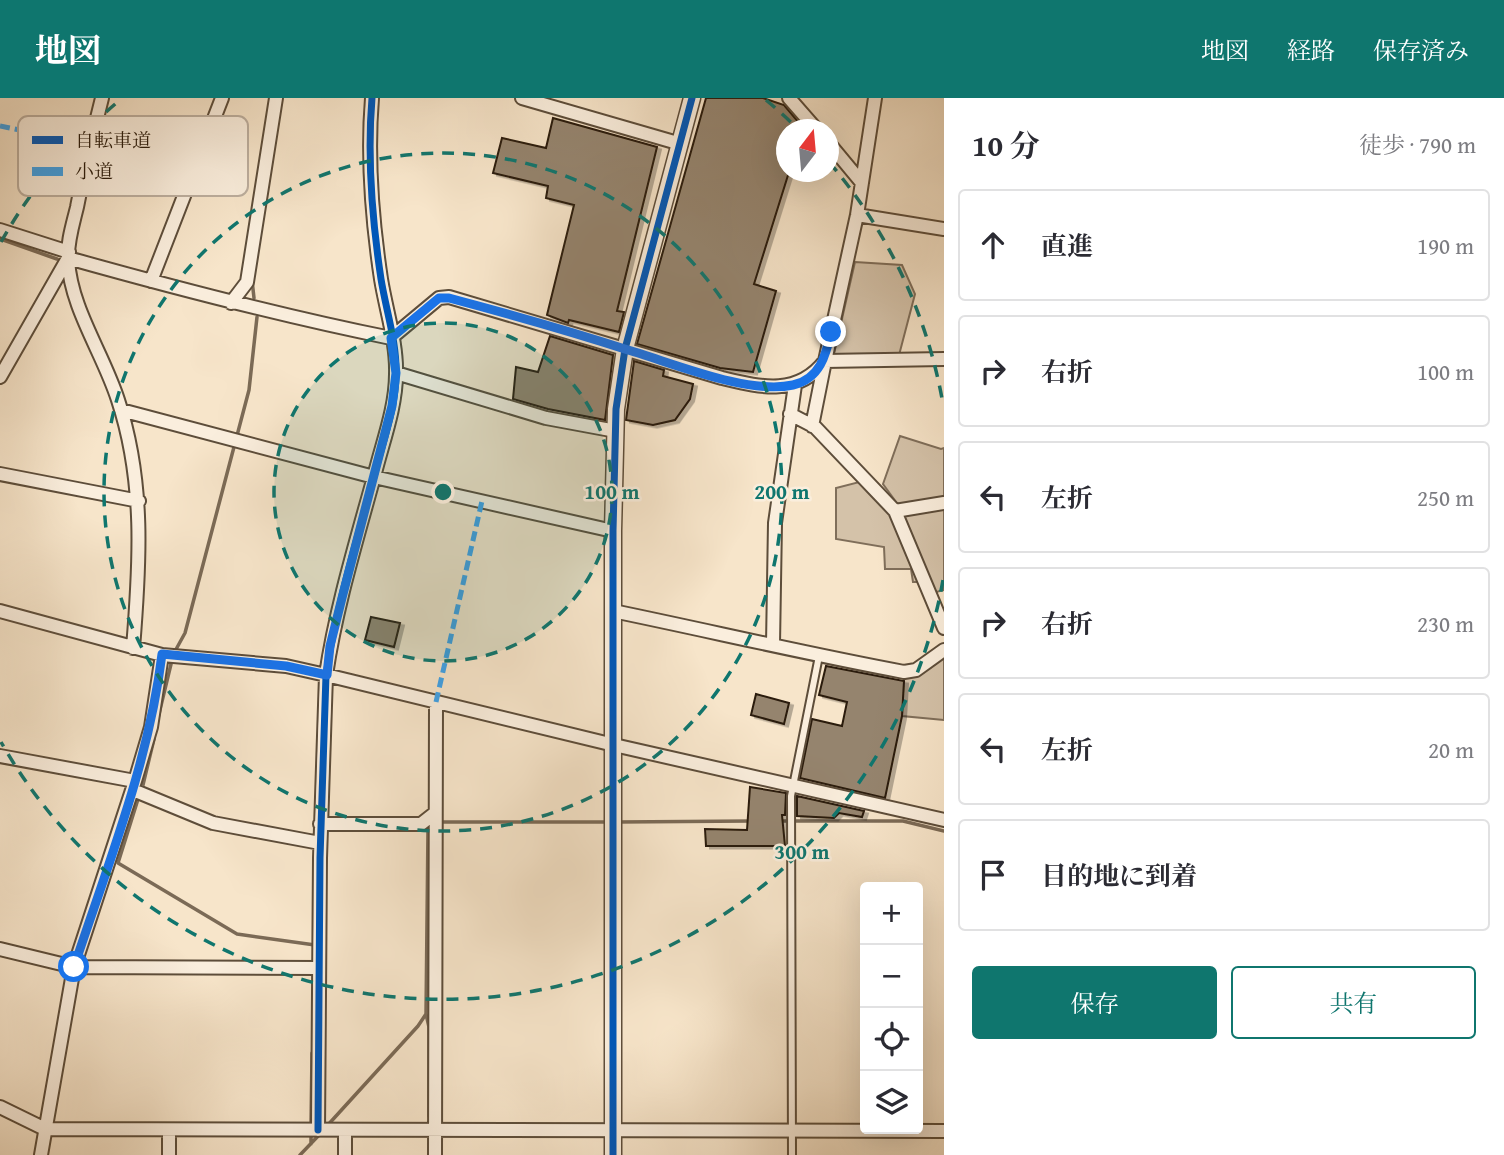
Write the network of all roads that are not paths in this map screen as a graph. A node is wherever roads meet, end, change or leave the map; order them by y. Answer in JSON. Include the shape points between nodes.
{"nodes":[{"id":1,"x":102,"y":98,"type":"edge"},
{"id":2,"x":222,"y":98,"type":"edge"},
{"id":3,"x":276,"y":98,"type":"edge"},
{"id":4,"x":372,"y":98,"type":"edge"},
{"id":5,"x":522,"y":98,"type":"edge"},
{"id":6,"x":692,"y":98,"type":"edge"},
{"id":7,"x":789,"y":98,"type":"edge"},
{"id":8,"x":875,"y":98,"type":"edge"},
{"id":9,"x":97,"y":116,"type":"edge"},
{"id":10,"x":215,"y":116,"type":"edge"},
{"id":11,"x":807,"y":119,"type":"edge"},
{"id":12,"x":681,"y":144,"type":"junction"},
{"id":13,"x":839,"y":155,"type":"edge"},
{"id":14,"x":862,"y":183,"type":"junction"},
{"id":15,"x":79,"y":196,"type":"edge"},
{"id":16,"x":184,"y":196,"type":"edge"},
{"id":17,"x":857,"y":215,"type":"junction"},
{"id":18,"x":944,"y":229,"type":"edge"},
{"id":19,"x":0,"y":230,"type":"edge"},
{"id":20,"x":69,"y":255,"type":"junction"},
{"id":21,"x":151,"y":281,"type":"junction"},
{"id":22,"x":231,"y":303,"type":"junction"},
{"id":23,"x":391,"y":338,"type":"junction"},
{"id":24,"x":625,"y":349,"type":"junction"},
{"id":25,"x":944,"y":359,"type":"edge"},
{"id":26,"x":825,"y":361,"type":"junction"},
{"id":27,"x":396,"y":373,"type":"junction"},
{"id":28,"x":0,"y":377,"type":"edge"},
{"id":29,"x":795,"y":385,"type":"junction"},
{"id":30,"x":121,"y":410,"type":"junction"},
{"id":31,"x":790,"y":414,"type":"junction"},
{"id":32,"x":812,"y":426,"type":"junction"},
{"id":33,"x":616,"y":432,"type":"junction"},
{"id":34,"x":0,"y":474,"type":"edge"},
{"id":35,"x":374,"y":477,"type":"junction"},
{"id":36,"x":139,"y":501,"type":"junction"},
{"id":37,"x":944,"y":503,"type":"edge"},
{"id":38,"x":895,"y":511,"type":"junction"},
{"id":39,"x":613,"y":531,"type":"junction"},
{"id":40,"x":0,"y":611,"type":"edge"},
{"id":41,"x":613,"y":611,"type":"junction"},
{"id":42,"x":944,"y":628,"type":"edge"},
{"id":43,"x":773,"y":644,"type":"junction"},
{"id":44,"x":133,"y":648,"type":"junction"},
{"id":45,"x":944,"y":650,"type":"edge"},
{"id":46,"x":162,"y":654,"type":"junction"},
{"id":47,"x":819,"y":656,"type":"junction"},
{"id":48,"x":327,"y":675,"type":"junction"},
{"id":49,"x":436,"y":702,"type":"junction"},
{"id":50,"x":614,"y":745,"type":"junction"},
{"id":51,"x":0,"y":756,"type":"edge"},
{"id":52,"x":792,"y":785,"type":"junction"},
{"id":53,"x":134,"y":786,"type":"junction"},
{"id":54,"x":435,"y":813,"type":"junction"},
{"id":55,"x":944,"y":820,"type":"edge"},
{"id":56,"x":320,"y":824,"type":"junction"},
{"id":57,"x":320,"y":843,"type":"junction"},
{"id":58,"x":0,"y":949,"type":"edge"},
{"id":59,"x":74,"y":967,"type":"junction"},
{"id":60,"x":319,"y":968,"type":"junction"},
{"id":61,"x":0,"y":1107,"type":"edge"},
{"id":62,"x":46,"y":1129,"type":"junction"},
{"id":63,"x":169,"y":1130,"type":"junction"},
{"id":64,"x":318,"y":1130,"type":"junction"},
{"id":65,"x":345,"y":1130,"type":"junction"},
{"id":66,"x":435,"y":1130,"type":"junction"},
{"id":67,"x":613,"y":1130,"type":"junction"},
{"id":68,"x":792,"y":1131,"type":"junction"},
{"id":69,"x":944,"y":1131,"type":"edge"},
{"id":70,"x":41,"y":1155,"type":"edge"},
{"id":71,"x":169,"y":1155,"type":"edge"},
{"id":72,"x":345,"y":1155,"type":"edge"},
{"id":73,"x":435,"y":1155,"type":"edge"},
{"id":74,"x":613,"y":1155,"type":"edge"},
{"id":75,"x":792,"y":1155,"type":"edge"}],
"edges":[{"from":1,"to":9,"type":"street"},
{"from":2,"to":10,"type":"street"},
{"from":3,"to":22,"type":"street","via":[[247,282]]},
{"from":4,"to":23,"type":"street","via":[[372,203]]},
{"from":5,"to":12,"type":"street"},
{"from":6,"to":12,"type":"street"},
{"from":7,"to":11,"type":"street"},
{"from":8,"to":14,"type":"street"},
{"from":12,"to":24,"type":"street"},
{"from":13,"to":14,"type":"street"},
{"from":14,"to":17,"type":"street"},
{"from":15,"to":20,"type":"street"},
{"from":16,"to":21,"type":"street"},
{"from":17,"to":18,"type":"street"},
{"from":17,"to":26,"type":"street"},
{"from":19,"to":20,"type":"street"},
{"from":20,"to":21,"type":"street"},
{"from":20,"to":28,"type":"street"},
{"from":20,"to":30,"type":"street","via":[[81,311]]},
{"from":21,"to":22,"type":"street"},
{"from":22,"to":23,"type":"street"},
{"from":23,"to":24,"type":"street","via":[[439,298],[449,298]]},
{"from":23,"to":27,"type":"street"},
{"from":24,"to":29,"type":"street","via":[[751,385]]},
{"from":24,"to":33,"type":"street"},
{"from":25,"to":26,"type":"street"},
{"from":26,"to":29,"type":"street"},
{"from":26,"to":32,"type":"street"},
{"from":27,"to":33,"type":"street","via":[[546,418]]},
{"from":27,"to":35,"type":"street"},
{"from":29,"to":31,"type":"street"},
{"from":30,"to":35,"type":"street"},
{"from":30,"to":36,"type":"street"},
{"from":31,"to":32,"type":"street"},
{"from":31,"to":43,"type":"street","via":[[775,523]]},
{"from":32,"to":38,"type":"street"},
{"from":33,"to":39,"type":"street"},
{"from":34,"to":36,"type":"street"},
{"from":35,"to":39,"type":"street"},
{"from":35,"to":48,"type":"street"},
{"from":36,"to":44,"type":"street"},
{"from":37,"to":38,"type":"street"},
{"from":38,"to":42,"type":"street"},
{"from":39,"to":41,"type":"street"},
{"from":40,"to":44,"type":"street"},
{"from":41,"to":43,"type":"street"},
{"from":41,"to":50,"type":"street"},
{"from":43,"to":47,"type":"street"},
{"from":44,"to":46,"type":"street"},
{"from":45,"to":47,"type":"street","via":[[916,670],[904,672]]},
{"from":46,"to":48,"type":"street","via":[[286,666]]},
{"from":46,"to":53,"type":"street","via":[[151,727]]},
{"from":47,"to":52,"type":"lane"},
{"from":48,"to":49,"type":"street"},
{"from":48,"to":56,"type":"street"},
{"from":49,"to":50,"type":"street"},
{"from":49,"to":54,"type":"street"},
{"from":50,"to":52,"type":"street"},
{"from":50,"to":67,"type":"street"},
{"from":51,"to":53,"type":"street"},
{"from":52,"to":55,"type":"street"},
{"from":52,"to":68,"type":"lane"},
{"from":53,"to":57,"type":"street","via":[[213,823]]},
{"from":53,"to":59,"type":"street"},
{"from":54,"to":56,"type":"street","via":[[421,824]]},
{"from":54,"to":66,"type":"street"},
{"from":56,"to":57,"type":"street"},
{"from":57,"to":60,"type":"street"},
{"from":58,"to":59,"type":"street"},
{"from":59,"to":60,"type":"street"},
{"from":59,"to":62,"type":"street"},
{"from":60,"to":64,"type":"street"},
{"from":61,"to":62,"type":"street"},
{"from":62,"to":63,"type":"street"},
{"from":62,"to":70,"type":"street"},
{"from":63,"to":64,"type":"street"},
{"from":63,"to":71,"type":"street"},
{"from":64,"to":65,"type":"street"},
{"from":65,"to":66,"type":"street"},
{"from":65,"to":72,"type":"street"},
{"from":66,"to":67,"type":"street"},
{"from":66,"to":73,"type":"street"},
{"from":67,"to":68,"type":"street"},
{"from":67,"to":74,"type":"street"},
{"from":68,"to":69,"type":"street"},
{"from":68,"to":75,"type":"lane"}]}
